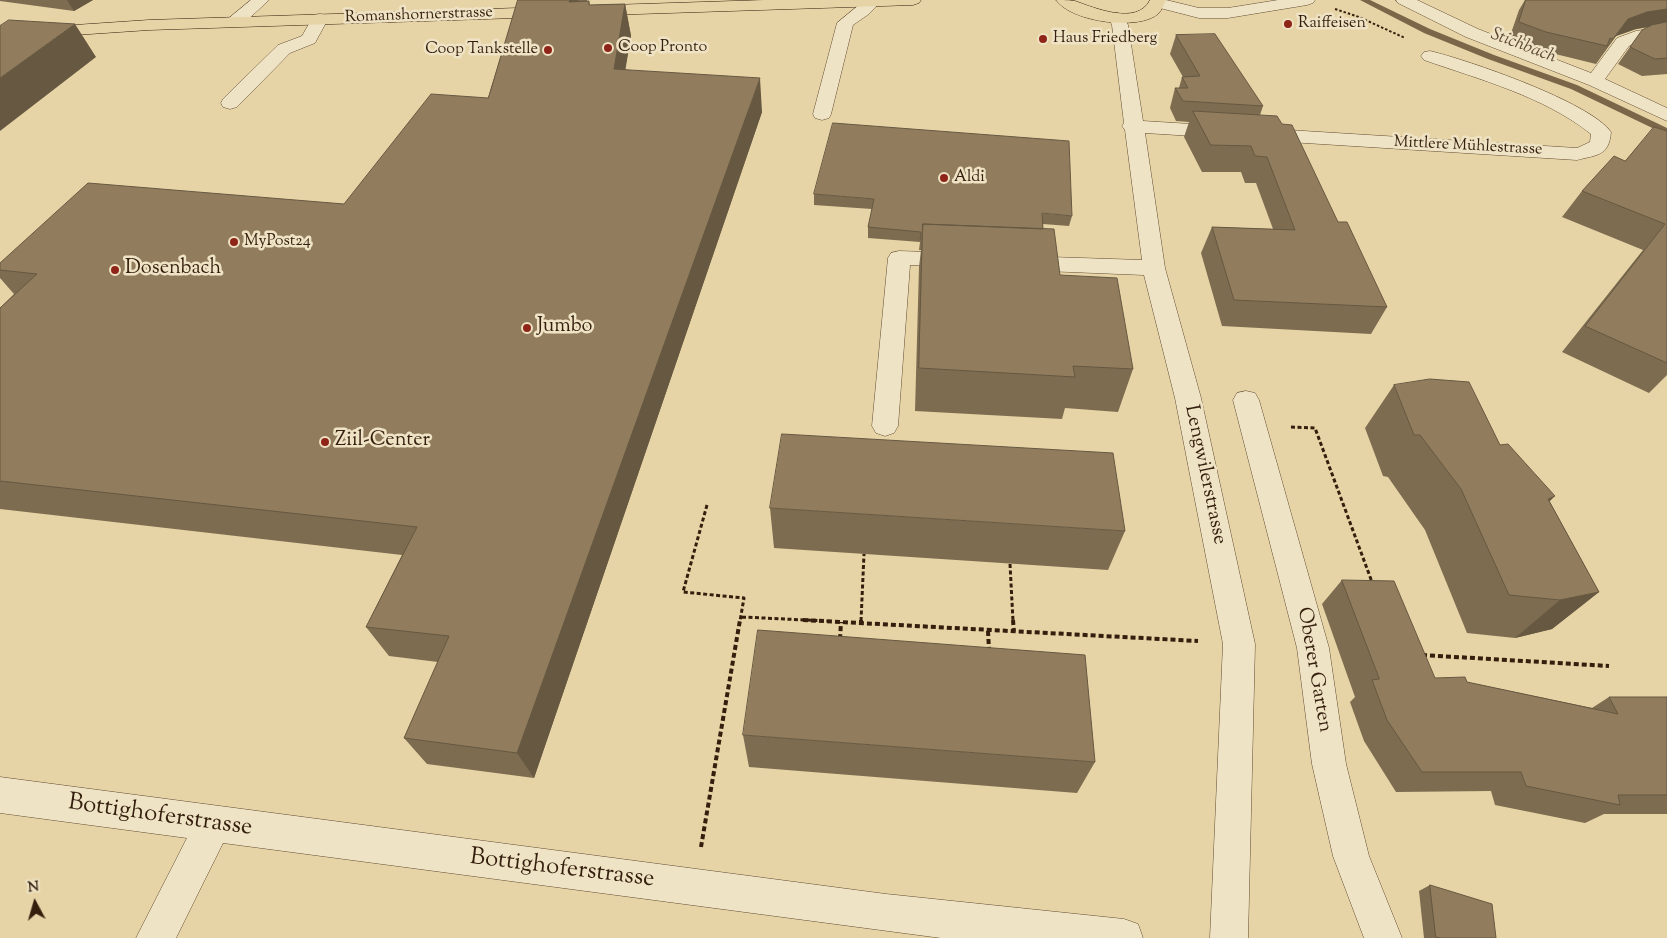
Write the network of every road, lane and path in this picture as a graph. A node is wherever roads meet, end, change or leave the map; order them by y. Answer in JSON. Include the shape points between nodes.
{"nodes":[{"id":1,"x":261,"y":0,"type":"edge"},
{"id":2,"x":913,"y":0,"type":"edge"},
{"id":3,"x":1064,"y":0,"type":"edge"},
{"id":4,"x":1307,"y":0,"type":"edge"},
{"id":5,"x":1404,"y":0,"type":"edge"},
{"id":6,"x":872,"y":2,"type":"junction"},
{"id":7,"x":1158,"y":2,"type":"edge"},
{"id":8,"x":825,"y":3,"type":"junction"},
{"id":9,"x":680,"y":4,"type":"edge"},
{"id":10,"x":1117,"y":18,"type":"junction"},
{"id":11,"x":320,"y":19,"type":"junction"},
{"id":12,"x":236,"y":22,"type":"junction"},
{"id":13,"x":845,"y":23,"type":"junction"},
{"id":14,"x":0,"y":27,"type":"edge"},
{"id":15,"x":69,"y":30,"type":"junction"},
{"id":16,"x":1667,"y":31,"type":"edge"},
{"id":17,"x":45,"y":32,"type":"junction"},
{"id":18,"x":0,"y":33,"type":"edge"},
{"id":19,"x":0,"y":38,"type":"edge"},
{"id":20,"x":1430,"y":56,"type":"joint"},
{"id":21,"x":1595,"y":81,"type":"junction"},
{"id":22,"x":230,"y":103,"type":"dead end"},
{"id":23,"x":822,"y":114,"type":"dead end"},
{"id":24,"x":1667,"y":115,"type":"edge"},
{"id":25,"x":1132,"y":126,"type":"junction"},
{"id":26,"x":1154,"y":268,"type":"junction"},
{"id":27,"x":1250,"y":413,"type":"joint"},
{"id":28,"x":885,"y":426,"type":"dead end"},
{"id":29,"x":707,"y":505,"type":"dead end"},
{"id":30,"x":864,"y":554,"type":"edge"},
{"id":31,"x":1010,"y":564,"type":"edge"},
{"id":32,"x":1374,"y":588,"type":"edge"},
{"id":33,"x":742,"y":616,"type":"junction"},
{"id":34,"x":841,"y":622,"type":"junction"},
{"id":35,"x":861,"y":623,"type":"junction"},
{"id":36,"x":988,"y":631,"type":"junction"},
{"id":37,"x":1014,"y":632,"type":"junction"},
{"id":38,"x":1240,"y":644,"type":"junction"},
{"id":39,"x":839,"y":647,"type":"edge"},
{"id":40,"x":1417,"y":654,"type":"edge"},
{"id":41,"x":989,"y":657,"type":"edge"},
{"id":42,"x":1609,"y":666,"type":"dead end"},
{"id":43,"x":0,"y":795,"type":"edge"},
{"id":44,"x":213,"y":824,"type":"junction"},
{"id":45,"x":694,"y":888,"type":"junction"},
{"id":46,"x":155,"y":938,"type":"edge"},
{"id":47,"x":1124,"y":938,"type":"edge"},
{"id":48,"x":1229,"y":938,"type":"edge"},
{"id":49,"x":1383,"y":938,"type":"edge"}],
"edges":[{"from":1,"to":12,"type":"street"},
{"from":2,"to":6,"type":"main road","name":"Romanshornerstrasse"},
{"from":3,"to":10,"type":"main road","via":[[1081,12]]},
{"from":4,"to":7,"type":"street","via":[[1228,12],[1199,12]]},
{"from":4,"to":20,"type":"path","via":[[1403,36]]},
{"from":5,"to":21,"type":"street","via":[[1472,33]]},
{"from":6,"to":8,"type":"main road","name":"Romanshornerstrasse"},
{"from":6,"to":13,"type":"street"},
{"from":7,"to":10,"type":"main road","via":[[1149,12]]},
{"from":8,"to":9,"type":"main road","name":"Romanshornerstrasse"},
{"from":8,"to":13,"type":"street"},
{"from":9,"to":11,"type":"main road","name":"Romanshornerstrasse"},
{"from":10,"to":25,"type":"street","name":"Lengwilerstrasse"},
{"from":11,"to":12,"type":"main road","name":"Romanshornerstrasse"},
{"from":11,"to":22,"type":"street","via":[[309,39],[284,49]]},
{"from":12,"to":15,"type":"main road","name":"Romanshornerstrasse"},
{"from":13,"to":23,"type":"street"},
{"from":14,"to":15,"type":"main road"},
{"from":15,"to":17,"type":"main road","name":"Romanshornerstrasse"},
{"from":16,"to":21,"type":"street","via":[[1636,36],[1623,42]]},
{"from":17,"to":18,"type":"main road","name":"Romanshornerstrasse"},
{"from":17,"to":19,"type":"main road","name":"Romanshornerstrasse"},
{"from":20,"to":25,"type":"street","name":"Mittlere Mühlestrasse","via":[[1517,87],[1578,116],[1601,132],[1600,144],[1577,154]]},
{"from":21,"to":24,"type":"street"},
{"from":25,"to":26,"type":"street","name":"Lengwilerstrasse"},
{"from":26,"to":28,"type":"street","via":[[899,258]]},
{"from":26,"to":38,"type":"street","name":"Lengwilerstrasse","via":[[1188,398]]},
{"from":27,"to":32,"type":"path","via":[[1315,428]]},
{"from":27,"to":49,"type":"street","name":"Oberer Garten","via":[[1312,648],[1329,764],[1351,856]]},
{"from":29,"to":33,"type":"path","via":[[683,592],[744,598]]},
{"from":30,"to":35,"type":"path"},
{"from":31,"to":37,"type":"path"},
{"from":33,"to":34,"type":"path"},
{"from":33,"to":45,"type":"path"},
{"from":34,"to":35,"type":"path"},
{"from":34,"to":39,"type":"path"},
{"from":35,"to":36,"type":"path"},
{"from":36,"to":37,"type":"path"},
{"from":36,"to":41,"type":"path"},
{"from":37,"to":38,"type":"path"},
{"from":38,"to":48,"type":"street","name":"Lengwilerstrasse"},
{"from":40,"to":42,"type":"path"},
{"from":43,"to":44,"type":"street","name":"Bottighoferstrasse"},
{"from":44,"to":45,"type":"street","name":"Bottighoferstrasse"},
{"from":44,"to":46,"type":"street"},
{"from":45,"to":47,"type":"street","name":"Bottighoferstrasse","via":[[886,913]]}]}
